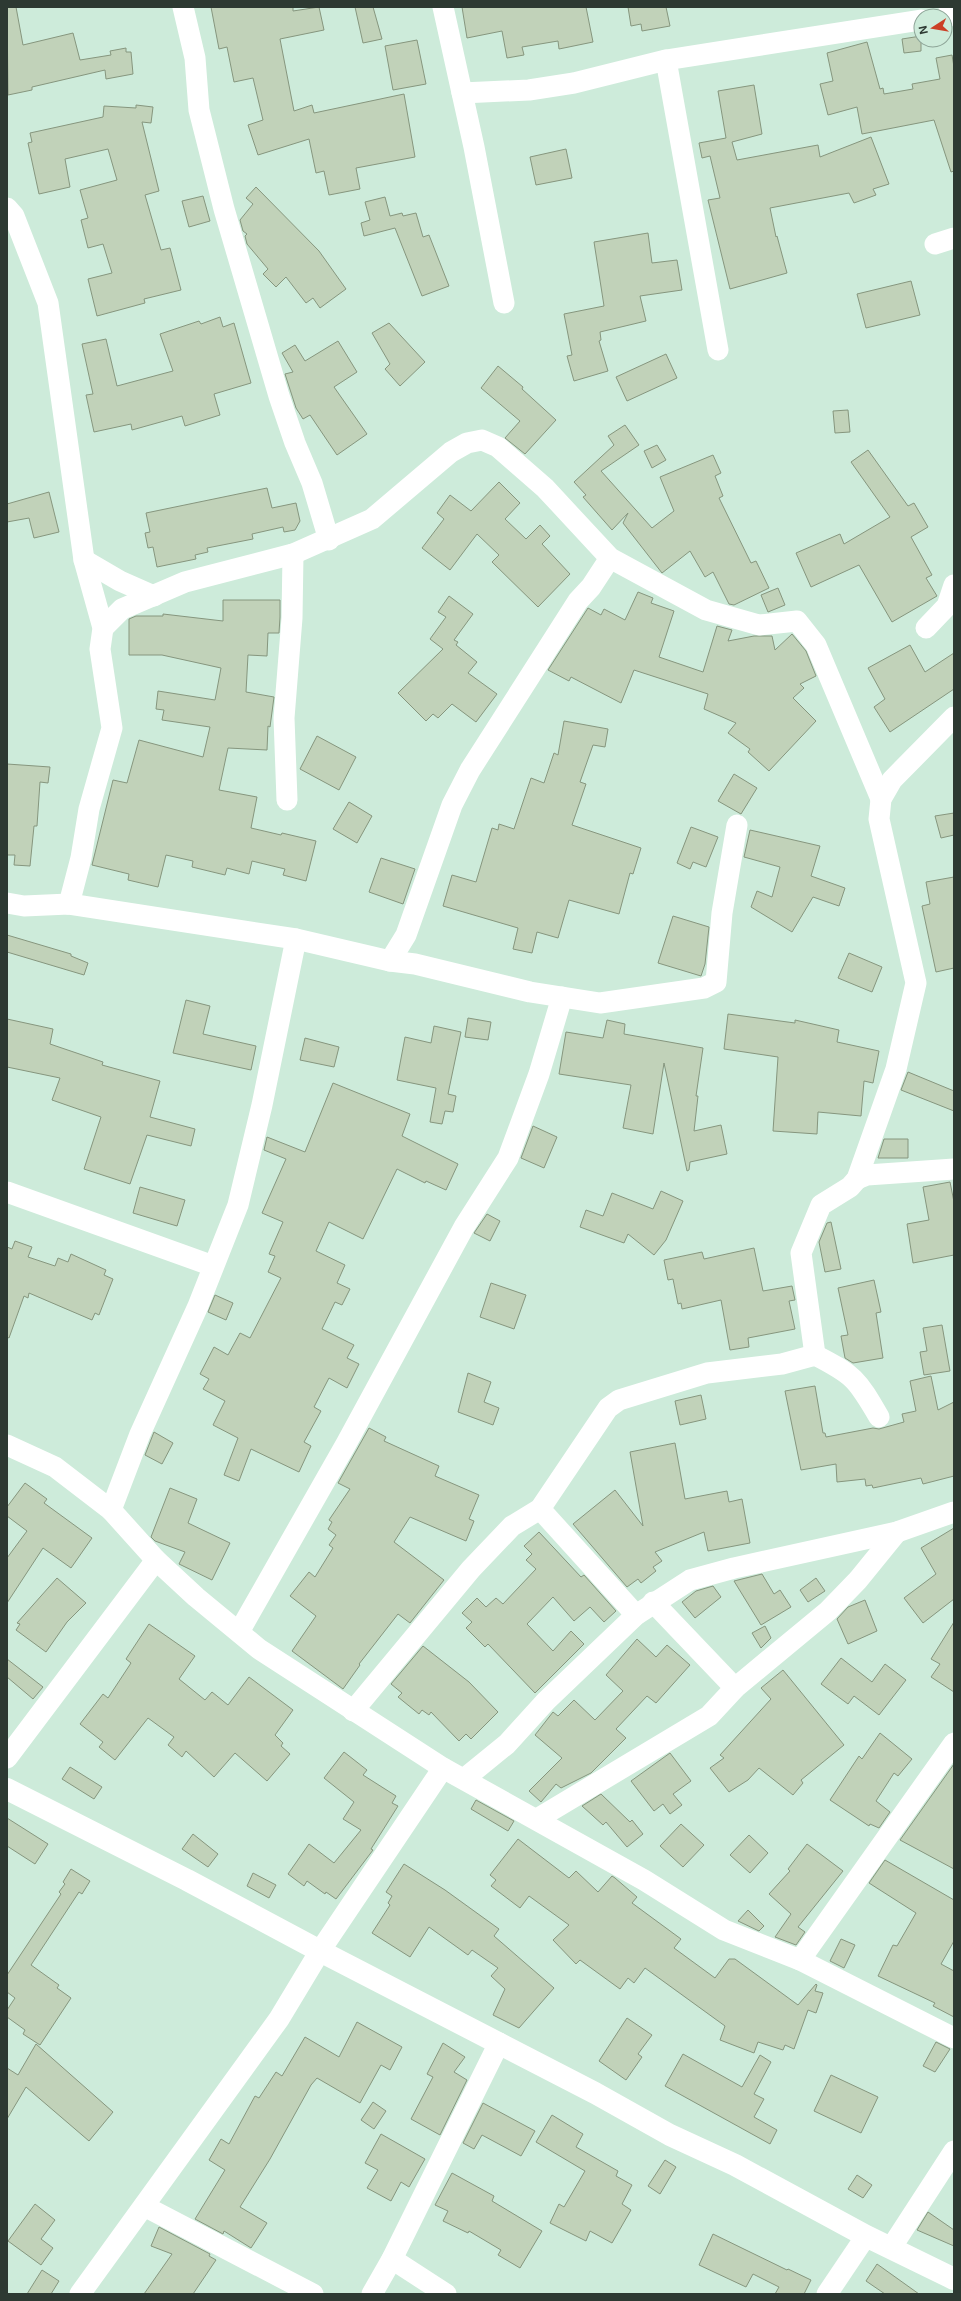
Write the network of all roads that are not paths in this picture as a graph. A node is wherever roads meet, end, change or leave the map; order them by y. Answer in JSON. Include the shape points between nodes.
{"nodes":[{"id":1,"x":183,"y":7,"type":"edge"},
{"id":2,"x":443,"y":7,"type":"edge"},
{"id":3,"x":913,"y":21,"type":"edge"},
{"id":4,"x":666,"y":60,"type":"junction"},
{"id":5,"x":462,"y":93,"type":"junction"},
{"id":6,"x":7,"y":208,"type":"edge"},
{"id":7,"x":504,"y":303,"type":"dead end"},
{"id":8,"x":718,"y":350,"type":"dead end"},
{"id":9,"x":329,"y":540,"type":"junction"},
{"id":10,"x":293,"y":554,"type":"junction"},
{"id":11,"x":610,"y":558,"type":"junction"},
{"id":12,"x":84,"y":560,"type":"junction"},
{"id":13,"x":954,"y":585,"type":"edge"},
{"id":14,"x":154,"y":596,"type":"junction"},
{"id":15,"x":103,"y":628,"type":"junction"},
{"id":16,"x":926,"y":628,"type":"dead end"},
{"id":17,"x":954,"y":717,"type":"edge"},
{"id":18,"x":881,"y":798,"type":"junction"},
{"id":19,"x":288,"y":800,"type":"dead end"},
{"id":20,"x":737,"y":825,"type":"dead end"},
{"id":21,"x":7,"y":903,"type":"edge"},
{"id":22,"x":69,"y":904,"type":"junction"},
{"id":23,"x":296,"y":939,"type":"junction"},
{"id":24,"x":390,"y":961,"type":"junction"},
{"id":25,"x":562,"y":997,"type":"junction"},
{"id":26,"x":954,"y":1169,"type":"edge"},
{"id":27,"x":857,"y":1179,"type":"junction"},
{"id":28,"x":7,"y":1192,"type":"edge"},
{"id":29,"x":214,"y":1266,"type":"junction"},
{"id":30,"x":815,"y":1355,"type":"junction"},
{"id":31,"x":879,"y":1417,"type":"dead end"},
{"id":32,"x":7,"y":1445,"type":"edge"},
{"id":33,"x":540,"y":1509,"type":"junction"},
{"id":34,"x":111,"y":1510,"type":"junction"},
{"id":35,"x":954,"y":1512,"type":"edge"},
{"id":36,"x":897,"y":1532,"type":"junction"},
{"id":37,"x":156,"y":1560,"type":"junction"},
{"id":38,"x":653,"y":1602,"type":"junction"},
{"id":39,"x":636,"y":1615,"type":"junction"},
{"id":40,"x":239,"y":1632,"type":"junction"},
{"id":41,"x":735,"y":1688,"type":"junction"},
{"id":42,"x":354,"y":1711,"type":"junction"},
{"id":43,"x":954,"y":1743,"type":"edge"},
{"id":44,"x":7,"y":1758,"type":"edge"},
{"id":45,"x":443,"y":1768,"type":"junction"},
{"id":46,"x":464,"y":1779,"type":"junction"},
{"id":47,"x":7,"y":1789,"type":"edge"},
{"id":48,"x":537,"y":1819,"type":"junction"},
{"id":49,"x":320,"y":1951,"type":"junction"},
{"id":50,"x":800,"y":1960,"type":"junction"},
{"id":51,"x":954,"y":2038,"type":"edge"},
{"id":52,"x":499,"y":2043,"type":"junction"},
{"id":53,"x":954,"y":2151,"type":"edge"},
{"id":54,"x":144,"y":2206,"type":"junction"},
{"id":55,"x":866,"y":2236,"type":"junction"},
{"id":56,"x":891,"y":2248,"type":"junction"},
{"id":57,"x":392,"y":2260,"type":"junction"},
{"id":58,"x":954,"y":2279,"type":"edge"},
{"id":59,"x":80,"y":2294,"type":"edge"},
{"id":60,"x":313,"y":2294,"type":"edge"},
{"id":61,"x":372,"y":2294,"type":"edge"},
{"id":62,"x":446,"y":2294,"type":"edge"},
{"id":63,"x":827,"y":2294,"type":"edge"}],
"edges":[{"from":1,"to":9,"type":"street","via":[[195,58],[199,110],[224,209],[279,396],[312,483]]},
{"from":2,"to":5,"type":"street"},
{"from":3,"to":4,"type":"street"},
{"from":4,"to":5,"type":"street","via":[[529,90]]},
{"from":4,"to":8,"type":"street"},
{"from":5,"to":7,"type":"street"},
{"from":6,"to":12,"type":"street","via":[[14,216],[48,303]]},
{"from":9,"to":10,"type":"street"},
{"from":9,"to":11,"type":"street","via":[[372,519],[451,452],[467,443],[482,440],[498,447],[545,488]]},
{"from":10,"to":14,"type":"street","via":[[185,582]]},
{"from":10,"to":19,"type":"street","via":[[292,618],[284,718]]},
{"from":11,"to":18,"type":"street","via":[[706,610],[759,625],[797,621],[816,645]]},
{"from":11,"to":24,"type":"street","via":[[591,587],[578,601],[470,770],[452,805],[406,935]]},
{"from":12,"to":14,"type":"street","via":[[120,581]]},
{"from":12,"to":15,"type":"street"},
{"from":13,"to":16,"type":"street","via":[[948,606]]},
{"from":14,"to":15,"type":"street","via":[[122,609]]},
{"from":15,"to":22,"type":"street","via":[[100,648],[112,728],[89,809],[81,858]]},
{"from":17,"to":18,"type":"street","via":[[892,780]]},
{"from":18,"to":27,"type":"street","via":[[879,819],[916,983],[896,1069]]},
{"from":20,"to":25,"type":"street","via":[[722,913],[716,982],[704,988],[600,1002]]},
{"from":21,"to":22,"type":"street","via":[[24,906]]},
{"from":22,"to":23,"type":"street"},
{"from":23,"to":24,"type":"street"},
{"from":23,"to":29,"type":"street","via":[[262,1105],[238,1205]]},
{"from":24,"to":25,"type":"street"},
{"from":25,"to":40,"type":"street","via":[[539,1074],[508,1158],[464,1227],[346,1444]]},
{"from":26,"to":27,"type":"street","via":[[867,1175]]},
{"from":27,"to":30,"type":"street","via":[[850,1187],[821,1204],[801,1253]]},
{"from":28,"to":29,"type":"street"},
{"from":29,"to":34,"type":"street","via":[[140,1434]]},
{"from":30,"to":31,"type":"street","via":[[845,1370],[860,1384]]},
{"from":30,"to":33,"type":"street","via":[[782,1364],[706,1373],[619,1400],[608,1408]]},
{"from":32,"to":34,"type":"street","via":[[55,1467]]},
{"from":33,"to":39,"type":"street"},
{"from":33,"to":42,"type":"street","via":[[512,1526],[472,1569]]},
{"from":34,"to":37,"type":"street"},
{"from":35,"to":36,"type":"street"},
{"from":36,"to":38,"type":"street","via":[[690,1580]]},
{"from":36,"to":41,"type":"street","via":[[858,1580],[828,1611]]},
{"from":37,"to":40,"type":"street","via":[[196,1598]]},
{"from":37,"to":44,"type":"street"},
{"from":38,"to":39,"type":"street"},
{"from":38,"to":41,"type":"street"},
{"from":39,"to":46,"type":"street","via":[[551,1696],[507,1744]]},
{"from":40,"to":42,"type":"street","via":[[259,1649]]},
{"from":41,"to":48,"type":"street","via":[[709,1716]]},
{"from":42,"to":45,"type":"street"},
{"from":43,"to":50,"type":"street"},
{"from":45,"to":46,"type":"street"},
{"from":45,"to":49,"type":"street"},
{"from":46,"to":48,"type":"street"},
{"from":47,"to":49,"type":"main road"},
{"from":48,"to":50,"type":"street","via":[[644,1880],[724,1930]]},
{"from":49,"to":52,"type":"main road"},
{"from":49,"to":54,"type":"street","via":[[279,2019]]},
{"from":50,"to":51,"type":"street"},
{"from":52,"to":55,"type":"main road"},
{"from":52,"to":57,"type":"street"},
{"from":53,"to":56,"type":"street"},
{"from":54,"to":59,"type":"street"},
{"from":54,"to":60,"type":"street"},
{"from":55,"to":56,"type":"main road"},
{"from":55,"to":63,"type":"street"},
{"from":56,"to":58,"type":"main road"},
{"from":57,"to":61,"type":"street"},
{"from":57,"to":62,"type":"street"}]}
